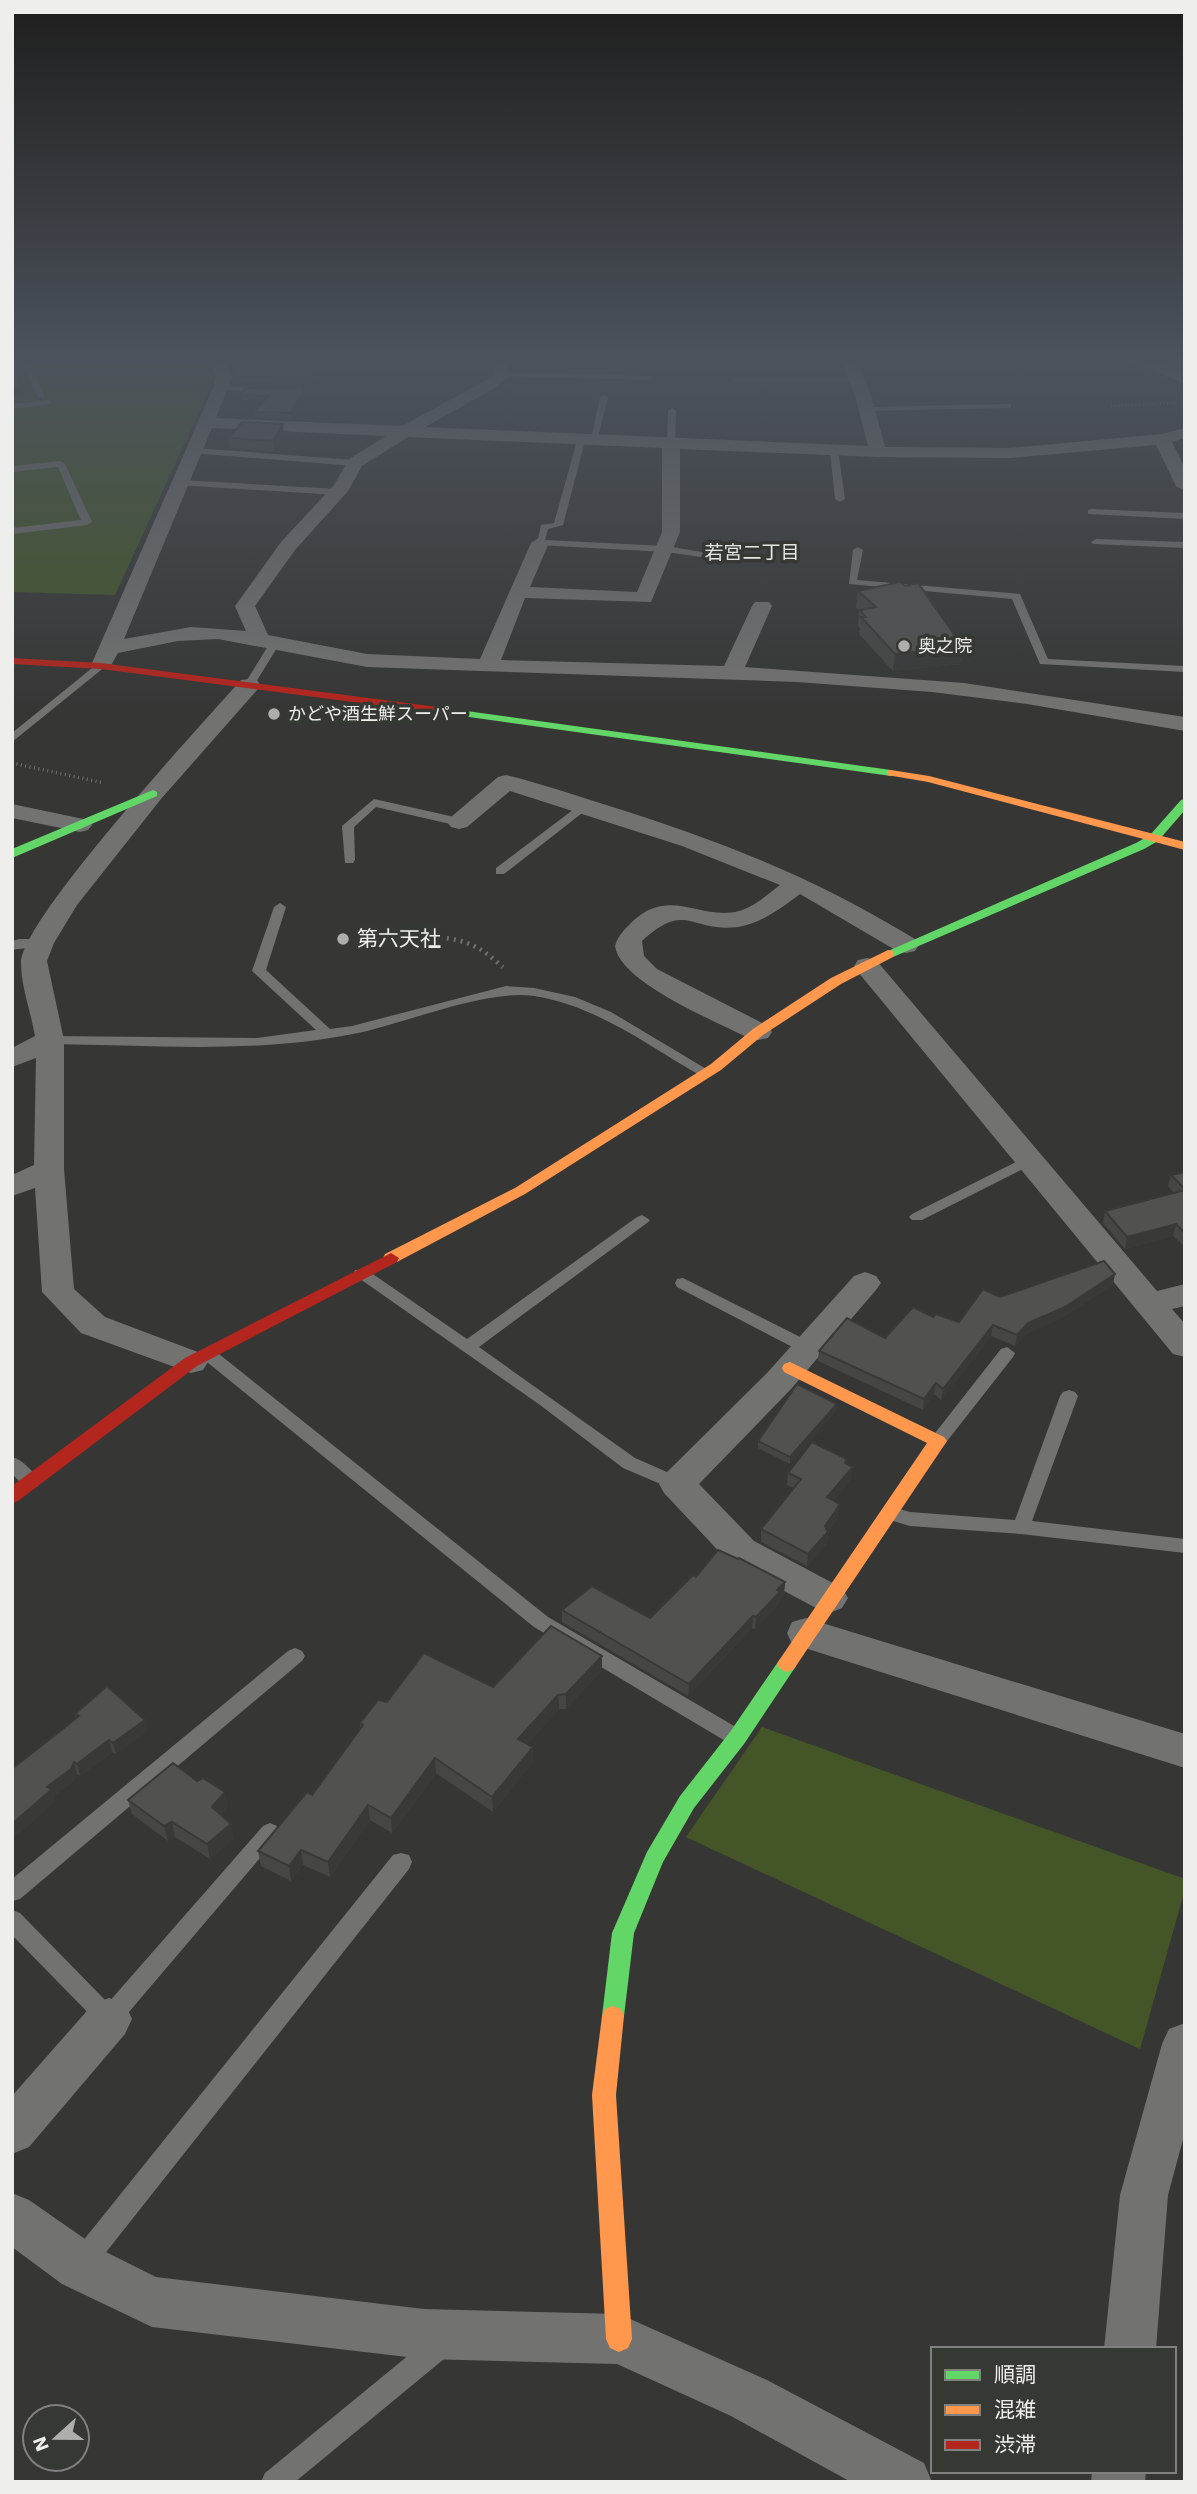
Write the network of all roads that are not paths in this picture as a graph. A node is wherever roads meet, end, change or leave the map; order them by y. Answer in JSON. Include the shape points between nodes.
{"nodes":[{"id":1,"x":66,"y":475,"type":"edge"},
{"id":2,"x":183,"y":475,"type":"edge"},
{"id":3,"x":347,"y":475,"type":"edge"},
{"id":4,"x":575,"y":475,"type":"edge"},
{"id":5,"x":671,"y":475,"type":"edge"},
{"id":6,"x":837,"y":475,"type":"edge"},
{"id":7,"x":180,"y":482,"type":"junction"},
{"id":8,"x":337,"y":492,"type":"junction"},
{"id":9,"x":840,"y":499,"type":"dead end"},
{"id":10,"x":1090,"y":512,"type":"dead end"},
{"id":11,"x":1185,"y":516,"type":"edge"},
{"id":12,"x":12,"y":531,"type":"edge"},
{"id":13,"x":1097,"y":542,"type":"dead end"},
{"id":14,"x":540,"y":543,"type":"junction"},
{"id":15,"x":1185,"y":545,"type":"edge"},
{"id":16,"x":666,"y":550,"type":"junction"},
{"id":17,"x":858,"y":550,"type":"dead end"},
{"id":18,"x":732,"y":560,"type":"dead end"},
{"id":19,"x":517,"y":592,"type":"junction"},
{"id":20,"x":762,"y":606,"type":"dead end"},
{"id":21,"x":268,"y":642,"type":"junction"},
{"id":22,"x":106,"y":657,"type":"junction"},
{"id":23,"x":12,"y":661,"type":"edge"},
{"id":24,"x":488,"y":666,"type":"junction"},
{"id":25,"x":1185,"y":669,"type":"edge"},
{"id":26,"x":732,"y":673,"type":"junction"},
{"id":27,"x":249,"y":685,"type":"junction"},
{"id":28,"x":1185,"y":724,"type":"edge"},
{"id":29,"x":12,"y":739,"type":"edge"},
{"id":30,"x":153,"y":794,"type":"junction"},
{"id":31,"x":1185,"y":802,"type":"edge"},
{"id":32,"x":582,"y":807,"type":"junction"},
{"id":33,"x":12,"y":811,"type":"edge"},
{"id":34,"x":459,"y":822,"type":"joint"},
{"id":35,"x":80,"y":825,"type":"junction"},
{"id":36,"x":1154,"y":838,"type":"junction"},
{"id":37,"x":1185,"y":846,"type":"edge"},
{"id":38,"x":12,"y":854,"type":"edge"},
{"id":39,"x":349,"y":860,"type":"dead end"},
{"id":40,"x":500,"y":871,"type":"dead end"},
{"id":41,"x":798,"y":884,"type":"junction"},
{"id":42,"x":281,"y":907,"type":"dead end"},
{"id":43,"x":41,"y":943,"type":"junction"},
{"id":44,"x":906,"y":945,"type":"junction"},
{"id":45,"x":12,"y":946,"type":"edge"},
{"id":46,"x":867,"y":965,"type":"junction"},
{"id":47,"x":758,"y":1032,"type":"junction"},
{"id":48,"x":327,"y":1033,"type":"junction"},
{"id":49,"x":50,"y":1040,"type":"junction"},
{"id":50,"x":12,"y":1059,"type":"edge"},
{"id":51,"x":706,"y":1073,"type":"junction"},
{"id":52,"x":1028,"y":1161,"type":"junction"},
{"id":53,"x":49,"y":1168,"type":"junction"},
{"id":54,"x":12,"y":1187,"type":"edge"},
{"id":55,"x":917,"y":1217,"type":"dead end"},
{"id":56,"x":642,"y":1220,"type":"dead end"},
{"id":57,"x":361,"y":1274,"type":"junction"},
{"id":58,"x":683,"y":1283,"type":"dead end"},
{"id":59,"x":865,"y":1283,"type":"dead end"},
{"id":60,"x":1185,"y":1295,"type":"edge"},
{"id":61,"x":1150,"y":1304,"type":"junction"},
{"id":62,"x":1185,"y":1346,"type":"edge"},
{"id":63,"x":467,"y":1347,"type":"junction"},
{"id":64,"x":1007,"y":1353,"type":"dead end"},
{"id":65,"x":200,"y":1358,"type":"junction"},
{"id":66,"x":799,"y":1358,"type":"junction"},
{"id":67,"x":1069,"y":1396,"type":"dead end"},
{"id":68,"x":938,"y":1441,"type":"junction"},
{"id":69,"x":12,"y":1463,"type":"edge"},
{"id":70,"x":31,"y":1482,"type":"junction"},
{"id":71,"x":677,"y":1484,"type":"junction"},
{"id":72,"x":12,"y":1496,"type":"edge"},
{"id":73,"x":887,"y":1513,"type":"junction"},
{"id":74,"x":1021,"y":1527,"type":"junction"},
{"id":75,"x":1185,"y":1545,"type":"edge"},
{"id":76,"x":829,"y":1598,"type":"junction"},
{"id":77,"x":806,"y":1633,"type":"junction"},
{"id":78,"x":295,"y":1656,"type":"dead end"},
{"id":79,"x":737,"y":1738,"type":"junction"},
{"id":80,"x":1185,"y":1751,"type":"edge"},
{"id":81,"x":270,"y":1832,"type":"edge"},
{"id":82,"x":401,"y":1862,"type":"dead end"},
{"id":83,"x":12,"y":1892,"type":"edge"},
{"id":84,"x":12,"y":1920,"type":"edge"},
{"id":85,"x":109,"y":2019,"type":"junction"},
{"id":86,"x":1185,"y":2044,"type":"edge"},
{"id":87,"x":12,"y":2131,"type":"edge"},
{"id":88,"x":12,"y":2217,"type":"edge"},
{"id":89,"x":80,"y":2266,"type":"junction"},
{"id":90,"x":454,"y":2335,"type":"junction"},
{"id":91,"x":619,"y":2339,"type":"junction"},
{"id":92,"x":1130,"y":2347,"type":"edge"},
{"id":93,"x":274,"y":2482,"type":"edge"},
{"id":94,"x":905,"y":2482,"type":"edge"}],
"edges":[{"from":1,"to":12,"type":"lane","via":[[87,522]]},
{"from":2,"to":7,"type":"street"},
{"from":3,"to":8,"type":"street"},
{"from":4,"to":14,"type":"lane","via":[[558,525],[544,527]]},
{"from":5,"to":16,"type":"street","via":[[671,532]]},
{"from":6,"to":9,"type":"lane"},
{"from":7,"to":8,"type":"lane"},
{"from":7,"to":22,"type":"street"},
{"from":8,"to":21,"type":"street","via":[[288,546],[244,606]]},
{"from":10,"to":11,"type":"lane"},
{"from":13,"to":15,"type":"lane"},
{"from":14,"to":16,"type":"lane"},
{"from":14,"to":19,"type":"street"},
{"from":16,"to":18,"type":"lane"},
{"from":16,"to":19,"type":"street","via":[[644,598]]},
{"from":17,"to":25,"type":"lane","via":[[852,582],[1016,596],[1044,662]]},
{"from":19,"to":24,"type":"street"},
{"from":20,"to":26,"type":"street"},
{"from":21,"to":22,"type":"street","via":[[174,635]]},
{"from":21,"to":24,"type":"street","via":[[383,662]]},
{"from":21,"to":27,"type":"lane"},
{"from":22,"to":23,"type":"street"},
{"from":22,"to":27,"type":"street"},
{"from":22,"to":29,"type":"lane"},
{"from":24,"to":26,"type":"street"},
{"from":26,"to":28,"type":"street","via":[[933,686]]},
{"from":27,"to":30,"type":"street"},
{"from":27,"to":36,"type":"street","via":[[929,779]]},
{"from":30,"to":35,"type":"street"},
{"from":30,"to":43,"type":"street","via":[[66,902]]},
{"from":31,"to":36,"type":"street"},
{"from":32,"to":34,"type":"street","via":[[506,782]]},
{"from":32,"to":40,"type":"lane"},
{"from":32,"to":41,"type":"street","via":[[684,838]]},
{"from":33,"to":35,"type":"street"},
{"from":34,"to":39,"type":"lane","via":[[374,803],[348,826]]},
{"from":35,"to":38,"type":"street"},
{"from":36,"to":37,"type":"street"},
{"from":36,"to":44,"type":"street"},
{"from":41,"to":44,"type":"street"},
{"from":41,"to":47,"type":"street","via":[[750,916],[736,920],[683,910],[668,912],[652,916],[629,938],[633,962],[648,975]]},
{"from":42,"to":48,"type":"lane","via":[[259,971]]},
{"from":43,"to":45,"type":"lane"},
{"from":43,"to":49,"type":"street","via":[[34,961]]},
{"from":44,"to":46,"type":"street"},
{"from":46,"to":47,"type":"street"},
{"from":46,"to":52,"type":"street"},
{"from":47,"to":51,"type":"street"},
{"from":48,"to":49,"type":"lane","via":[[257,1042]]},
{"from":48,"to":51,"type":"lane","via":[[475,996],[506,990],[534,992],[606,1015]]},
{"from":49,"to":50,"type":"street"},
{"from":49,"to":53,"type":"street"},
{"from":51,"to":57,"type":"street","via":[[520,1191]]},
{"from":52,"to":55,"type":"lane"},
{"from":52,"to":61,"type":"street"},
{"from":53,"to":54,"type":"street"},
{"from":53,"to":65,"type":"street","via":[[58,1293],[93,1325]]},
{"from":56,"to":63,"type":"lane"},
{"from":57,"to":63,"type":"lane"},
{"from":57,"to":65,"type":"street"},
{"from":58,"to":66,"type":"lane"},
{"from":59,"to":66,"type":"street"},
{"from":60,"to":61,"type":"street"},
{"from":61,"to":62,"type":"street"},
{"from":63,"to":71,"type":"lane","via":[[629,1463]]},
{"from":64,"to":68,"type":"lane"},
{"from":65,"to":70,"type":"street"},
{"from":65,"to":79,"type":"lane","via":[[541,1622]]},
{"from":66,"to":68,"type":"street"},
{"from":66,"to":71,"type":"street"},
{"from":67,"to":74,"type":"lane"},
{"from":68,"to":73,"type":"street"},
{"from":69,"to":70,"type":"lane"},
{"from":70,"to":72,"type":"street"},
{"from":71,"to":76,"type":"street","via":[[741,1551]]},
{"from":73,"to":74,"type":"lane","via":[[910,1519]]},
{"from":73,"to":76,"type":"street"},
{"from":74,"to":75,"type":"lane"},
{"from":76,"to":77,"type":"street"},
{"from":77,"to":79,"type":"street"},
{"from":77,"to":80,"type":"street"},
{"from":78,"to":83,"type":"lane"},
{"from":79,"to":91,"type":"street","via":[[687,1802],[654,1858],[623,1933],[604,2095]]},
{"from":81,"to":85,"type":"lane"},
{"from":82,"to":89,"type":"lane"},
{"from":84,"to":85,"type":"lane"},
{"from":85,"to":87,"type":"street"},
{"from":86,"to":92,"type":"street","via":[[1144,2195]]},
{"from":88,"to":89,"type":"street"},
{"from":89,"to":90,"type":"street","via":[[152,2302]]},
{"from":90,"to":91,"type":"street"},
{"from":90,"to":93,"type":"lane"},
{"from":91,"to":94,"type":"street","via":[[749,2398]]}]}
